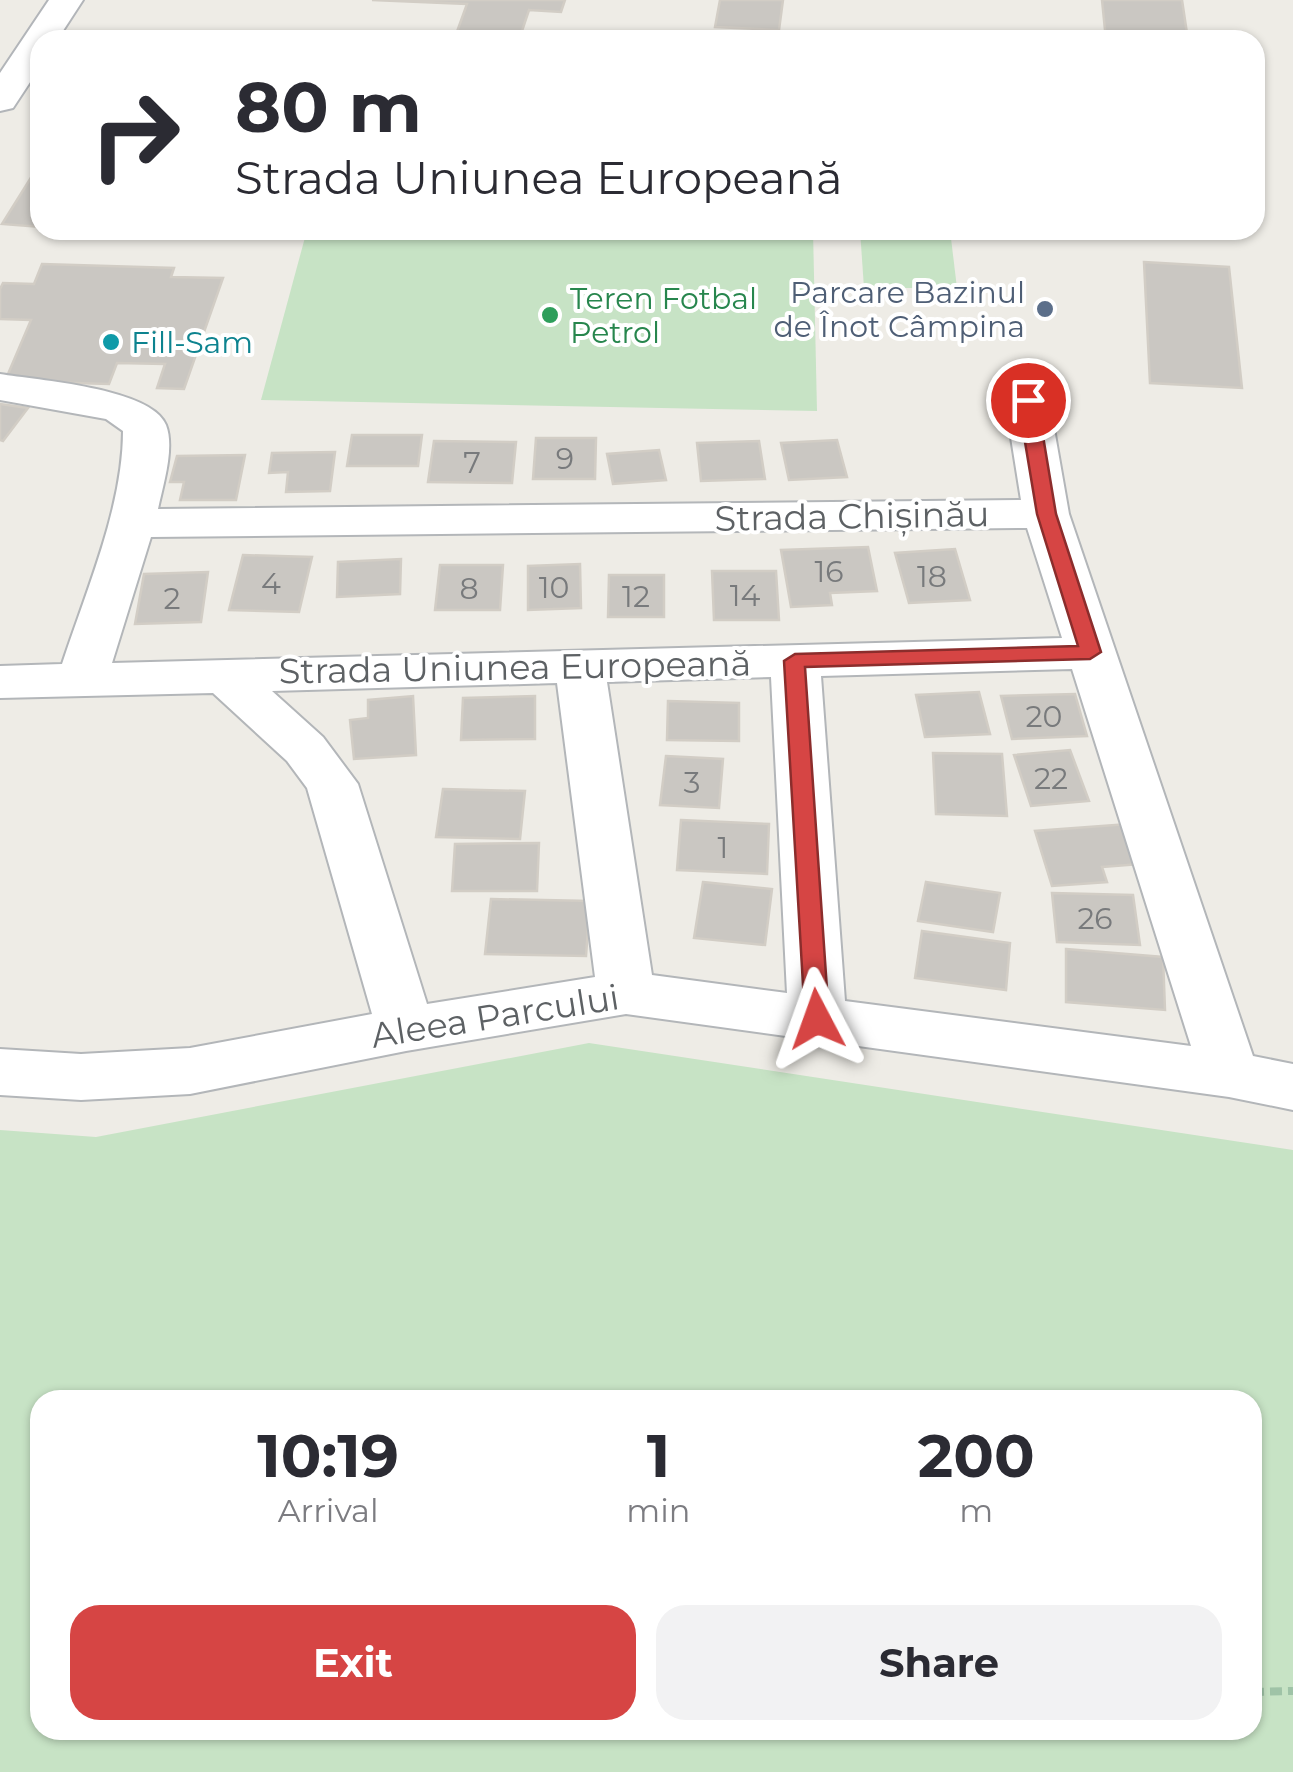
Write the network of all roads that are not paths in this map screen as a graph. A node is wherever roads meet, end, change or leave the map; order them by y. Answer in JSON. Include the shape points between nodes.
{"nodes":[{"id":1,"x":66,"y":0,"type":"edge"},
{"id":2,"x":46,"y":30,"type":"edge"},
{"id":3,"x":30,"y":55,"type":"edge"},
{"id":4,"x":0,"y":100,"type":"edge"},
{"id":5,"x":0,"y":387,"type":"edge"},
{"id":6,"x":1028,"y":400,"type":"dead end"},
{"id":7,"x":1046,"y":514,"type":"junction"},
{"id":8,"x":129,"y":523,"type":"junction"},
{"id":9,"x":1090,"y":652,"type":"junction"},
{"id":10,"x":795,"y":661,"type":"junction"},
{"id":11,"x":579,"y":664,"type":"junction"},
{"id":12,"x":223,"y":674,"type":"junction"},
{"id":13,"x":82,"y":680,"type":"junction"},
{"id":14,"x":0,"y":682,"type":"edge"},
{"id":15,"x":626,"y":992,"type":"junction"},
{"id":16,"x":817,"y":1019,"type":"junction"},
{"id":17,"x":406,"y":1029,"type":"junction"},
{"id":18,"x":0,"y":1072,"type":"edge"},
{"id":19,"x":1229,"y":1074,"type":"junction"},
{"id":20,"x":1293,"y":1087,"type":"edge"}],
"edges":[{"from":1,"to":2,"type":"street"},
{"from":3,"to":4,"type":"street"},
{"from":5,"to":8,"type":"street","via":[[135,415],[147,443]]},
{"from":6,"to":7,"type":"street"},
{"from":7,"to":8,"type":"street","name":"Strada Chișinău"},
{"from":7,"to":9,"type":"street"},
{"from":8,"to":13,"type":"street"},
{"from":9,"to":10,"type":"street","name":"Strada Uniunea Europeană"},
{"from":9,"to":19,"type":"street"},
{"from":10,"to":11,"type":"street","name":"Strada Uniunea Europeană"},
{"from":10,"to":16,"type":"street"},
{"from":11,"to":12,"type":"street","name":"Strada Uniunea Europeană"},
{"from":11,"to":15,"type":"street"},
{"from":12,"to":13,"type":"street","name":"Strada Uniunea Europeană"},
{"from":12,"to":17,"type":"street","via":[[305,749],[332,784]]},
{"from":13,"to":14,"type":"street","name":"Strada Uniunea Europeană"},
{"from":15,"to":16,"type":"street","name":"Aleea Parcului"},
{"from":15,"to":17,"type":"street","name":"Aleea Parcului"},
{"from":16,"to":19,"type":"street","name":"Aleea Parcului"},
{"from":17,"to":18,"type":"street","name":"Aleea Parcului","via":[[143,1076]]},
{"from":19,"to":20,"type":"street","name":"Aleea Parcului"}]}
